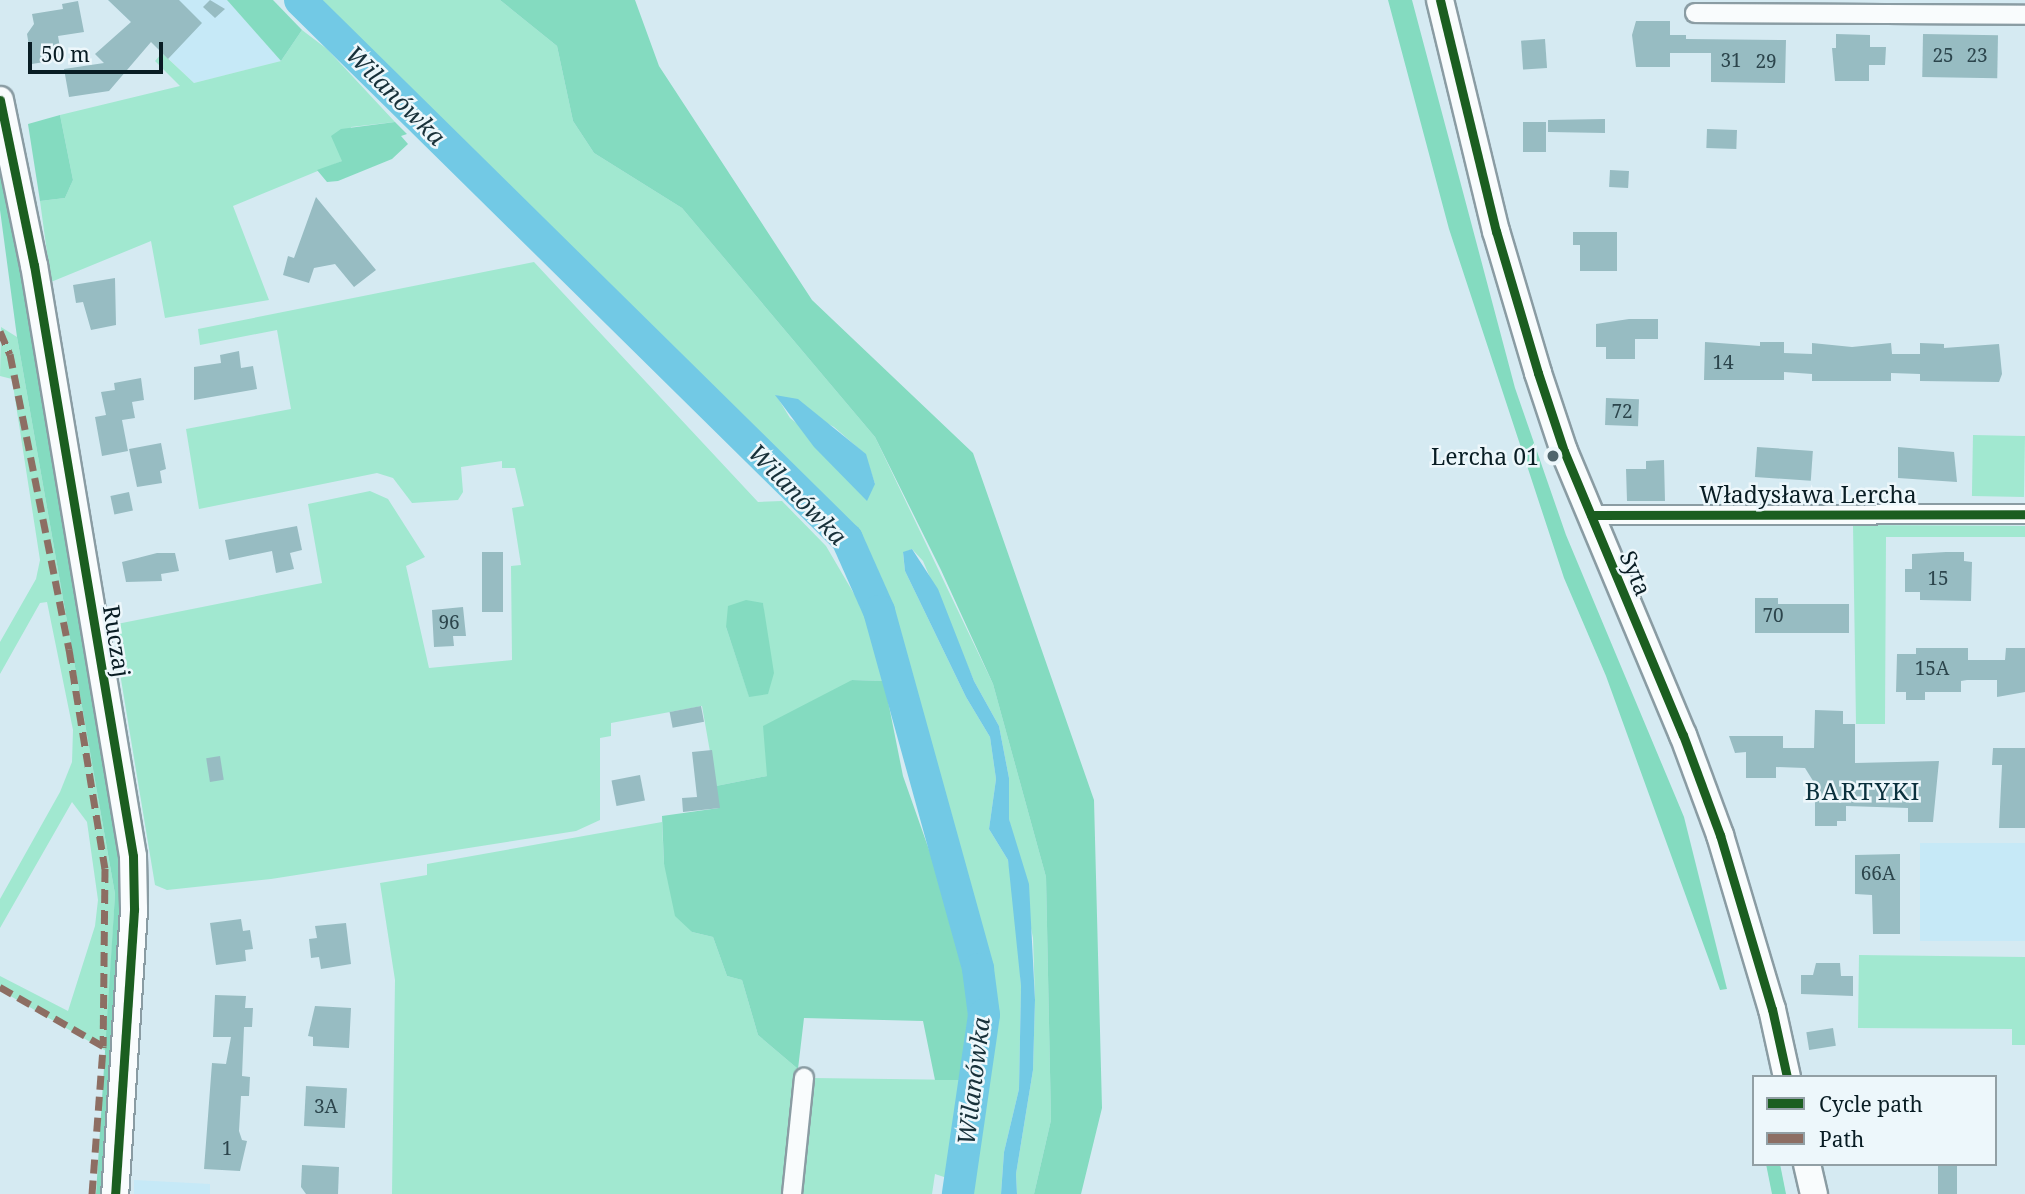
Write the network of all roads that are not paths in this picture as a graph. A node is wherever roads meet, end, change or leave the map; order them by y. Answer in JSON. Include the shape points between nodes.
{"nodes":[{"id":1,"x":1440,"y":0,"type":"edge"},
{"id":2,"x":1695,"y":13,"type":"dead end"},
{"id":3,"x":2025,"y":15,"type":"edge"},
{"id":4,"x":0,"y":100,"type":"edge"},
{"id":5,"x":2025,"y":514,"type":"edge"},
{"id":6,"x":1591,"y":515,"type":"junction"},
{"id":7,"x":1787,"y":1075,"type":"edge"},
{"id":8,"x":804,"y":1078,"type":"dead end"},
{"id":9,"x":1807,"y":1166,"type":"edge"},
{"id":10,"x":115,"y":1194,"type":"edge"},
{"id":11,"x":792,"y":1194,"type":"edge"},
{"id":12,"x":1814,"y":1194,"type":"edge"}],
"edges":[{"from":1,"to":6,"type":"street","name":"Syta","via":[[1496,231],[1558,432]]},
{"from":2,"to":3,"type":"street"},
{"from":4,"to":10,"type":"street","name":"Ruczaj","via":[[34,265],[133,856],[134,910]]},
{"from":5,"to":6,"type":"street","name":"Władysława Lercha"},
{"from":6,"to":7,"type":"street","name":"Syta","via":[[1684,735],[1720,835],[1772,1009]]},
{"from":8,"to":11,"type":"street"},
{"from":9,"to":12,"type":"street"}]}
